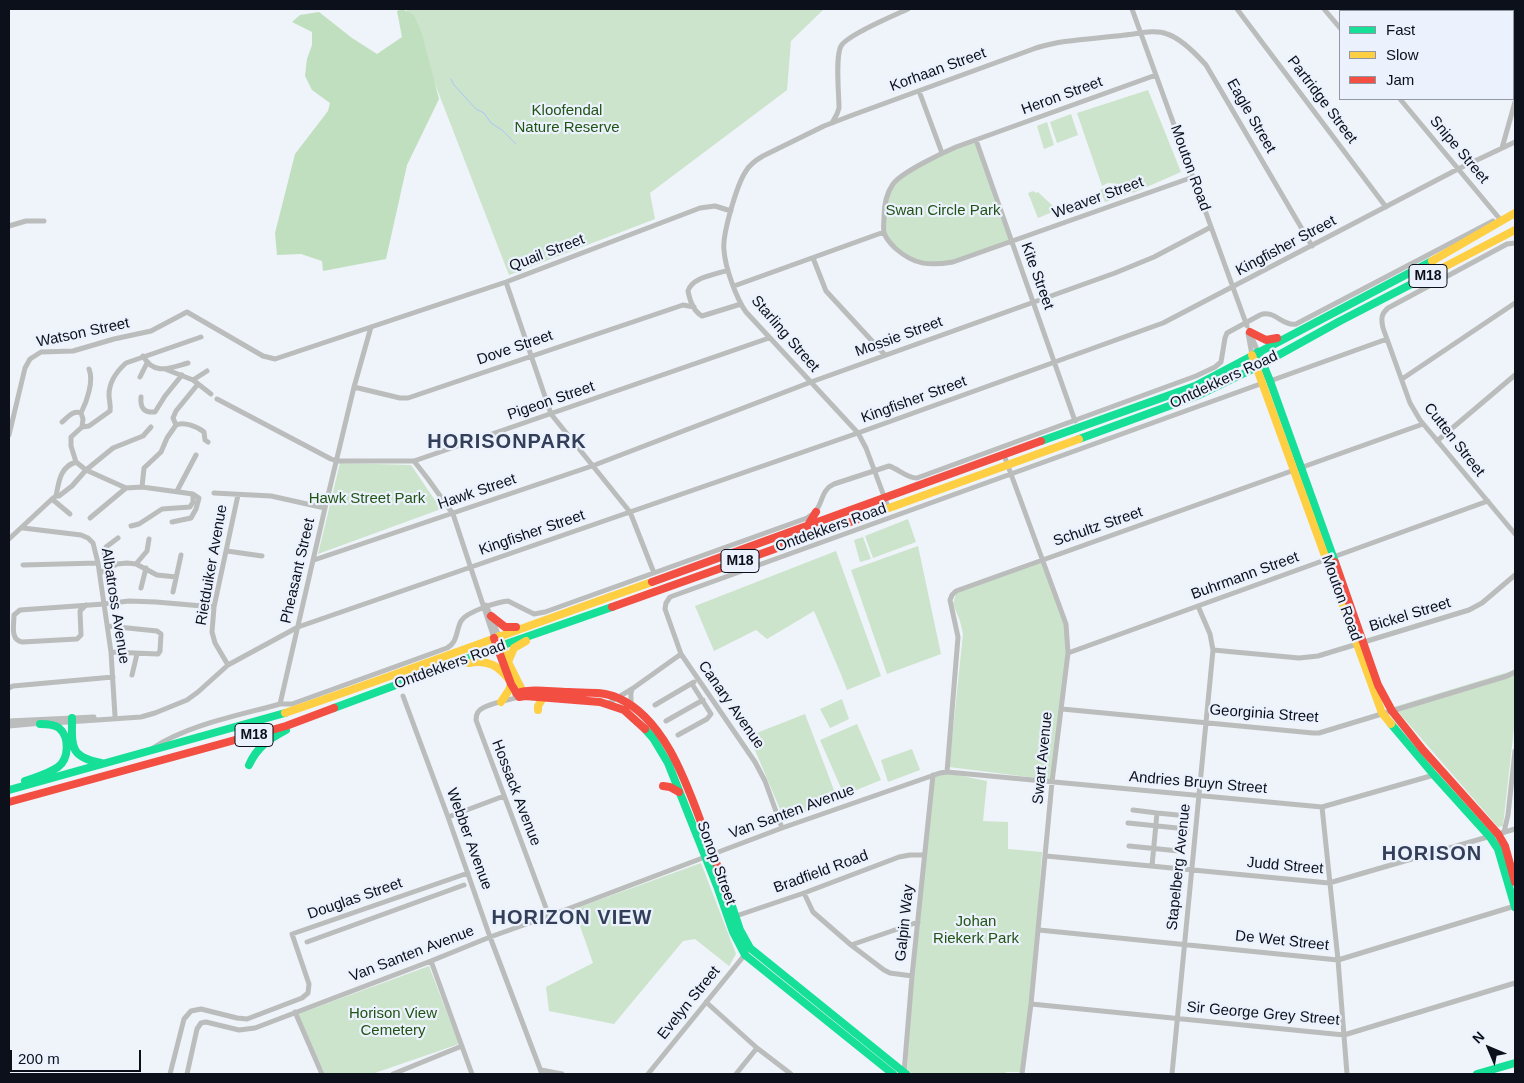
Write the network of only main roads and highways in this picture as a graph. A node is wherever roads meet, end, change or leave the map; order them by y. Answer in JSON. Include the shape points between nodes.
{"nodes":[{"id":1,"x":1515,"y":211,"type":"edge"},
{"id":2,"x":1515,"y":230,"type":"edge"},
{"id":3,"x":1248,"y":328,"type":"road end"},
{"id":4,"x":1302,"y":330,"type":"junction"},
{"id":5,"x":1255,"y":354,"type":"junction"},
{"id":6,"x":1260,"y":365,"type":"junction"},
{"id":7,"x":816,"y":512,"type":"road end"},
{"id":8,"x":808,"y":525,"type":"junction"},
{"id":9,"x":491,"y":616,"type":"road end"},
{"id":10,"x":536,"y":623,"type":"junction"},
{"id":11,"x":541,"y":632,"type":"junction"},
{"id":12,"x":497,"y":637,"type":"junction"},
{"id":13,"x":1361,"y":643,"type":"junction"},
{"id":14,"x":500,"y":646,"type":"junction"},
{"id":15,"x":508,"y":662,"type":"junction"},
{"id":16,"x":418,"y":677,"type":"junction"},
{"id":17,"x":512,"y":680,"type":"junction"},
{"id":18,"x":549,"y":691,"type":"junction"},
{"id":19,"x":519,"y":695,"type":"junction"},
{"id":20,"x":543,"y":698,"type":"junction"},
{"id":21,"x":501,"y":702,"type":"road end"},
{"id":22,"x":538,"y":710,"type":"dead end"},
{"id":23,"x":304,"y":719,"type":"junction"},
{"id":24,"x":40,"y":724,"type":"road end"},
{"id":25,"x":111,"y":762,"type":"junction"},
{"id":26,"x":61,"y":764,"type":"junction"},
{"id":27,"x":249,"y":765,"type":"dead end"},
{"id":28,"x":676,"y":772,"type":"junction"},
{"id":29,"x":1438,"y":773,"type":"junction"},
{"id":30,"x":675,"y":781,"type":"junction"},
{"id":31,"x":686,"y":782,"type":"junction"},
{"id":32,"x":9,"y":788,"type":"edge"},
{"id":33,"x":679,"y":792,"type":"junction"},
{"id":34,"x":9,"y":802,"type":"edge"},
{"id":35,"x":1498,"y":834,"type":"junction"},
{"id":36,"x":709,"y":856,"type":"junction"},
{"id":37,"x":1515,"y":882,"type":"edge"},
{"id":38,"x":1515,"y":906,"type":"edge"},
{"id":39,"x":732,"y":918,"type":"junction"},
{"id":40,"x":1515,"y":1063,"type":"edge"},
{"id":41,"x":894,"y":1074,"type":"edge"},
{"id":42,"x":905,"y":1074,"type":"edge"},
{"id":43,"x":1477,"y":1074,"type":"edge"}],
"edges":[{"from":1,"to":4,"type":"main road","name":"Ontdekkers Road","number":"M18","via":[[1412,272]]},
{"from":2,"to":6,"type":"main road","name":"Ontdekkers Road","number":"M18"},
{"from":3,"to":4,"type":"main road","via":[[1262,339],[1270,340]]},
{"from":4,"to":5,"type":"main road","name":"Ontdekkers Road","number":"M18"},
{"from":5,"to":6,"type":"main road","name":"Mouton Road"},
{"from":5,"to":8,"type":"main road","name":"Ontdekkers Road","number":"M18","via":[[1195,386]]},
{"from":6,"to":11,"type":"main road","name":"Ontdekkers Road","number":"M18","via":[[1199,395]]},
{"from":6,"to":13,"type":"main road","name":"Mouton Road"},
{"from":7,"to":8,"type":"main road"},
{"from":8,"to":10,"type":"main road","name":"Ontdekkers Road","number":"M18"},
{"from":9,"to":10,"type":"main road","via":[[510,628]]},
{"from":10,"to":12,"type":"main road","name":"Ontdekkers Road","number":"M18"},
{"from":11,"to":14,"type":"main road","name":"Ontdekkers Road","number":"M18"},
{"from":11,"to":15,"type":"main road","via":[[516,646]]},
{"from":12,"to":14,"type":"main road"},
{"from":12,"to":25,"type":"main road","name":"Ontdekkers Road","number":"M18","via":[[283,714]]},
{"from":13,"to":29,"type":"main road","name":"Mouton Road","via":[[1392,711]]},
{"from":13,"to":29,"type":"main road","name":"Mouton Road","via":[[1382,713]]},
{"from":14,"to":15,"type":"main road"},
{"from":14,"to":16,"type":"main road","name":"Ontdekkers Road","number":"M18"},
{"from":14,"to":17,"type":"main road"},
{"from":15,"to":17,"type":"main road"},
{"from":16,"to":17,"type":"main road","via":[[485,660],[498,666]]},
{"from":16,"to":23,"type":"main road","name":"Ontdekkers Road","number":"M18"},
{"from":17,"to":18,"type":"main road"},
{"from":17,"to":19,"type":"main road"},
{"from":17,"to":21,"type":"main road"},
{"from":18,"to":19,"type":"main road","name":"Sonop Street"},
{"from":18,"to":28,"type":"main road","name":"Sonop Street","via":[[618,697],[632,705],[658,733]]},
{"from":19,"to":20,"type":"main road","name":"Sonop Street"},
{"from":20,"to":22,"type":"main road"},
{"from":20,"to":28,"type":"main road","name":"Sonop Street","via":[[615,706],[642,726]]},
{"from":23,"to":27,"type":"main road","via":[[260,745]]},
{"from":23,"to":34,"type":"main road","name":"Ontdekkers Road","number":"M18"},
{"from":24,"to":26,"type":"main road","via":[[55,726],[64,734],[66,746]]},
{"from":25,"to":26,"type":"main road","via":[[88,761],[77,754],[69,720],[69,749]]},
{"from":25,"to":32,"type":"main road","name":"Ontdekkers Road","number":"M18"},
{"from":26,"to":32,"type":"main road"},
{"from":28,"to":30,"type":"main road","name":"Sonop Street"},
{"from":28,"to":31,"type":"main road","name":"Sonop Street"},
{"from":28,"to":33,"type":"main road","via":[[664,786]]},
{"from":29,"to":35,"type":"main road","name":"Mouton Road"},
{"from":30,"to":31,"type":"main road"},
{"from":30,"to":33,"type":"main road","name":"Sonop Street"},
{"from":31,"to":36,"type":"main road","name":"Sonop Street"},
{"from":33,"to":36,"type":"main road","name":"Sonop Street"},
{"from":35,"to":37,"type":"main road","via":[[1505,846]]},
{"from":35,"to":38,"type":"main road","via":[[1498,849]]},
{"from":36,"to":39,"type":"main road","name":"Sonop Street"},
{"from":39,"to":41,"type":"main road","name":"Sonop Street","via":[[733,932],[745,955]]},
{"from":39,"to":42,"type":"main road","name":"Sonop Street","via":[[750,948]]},
{"from":40,"to":43,"type":"main road"}]}
